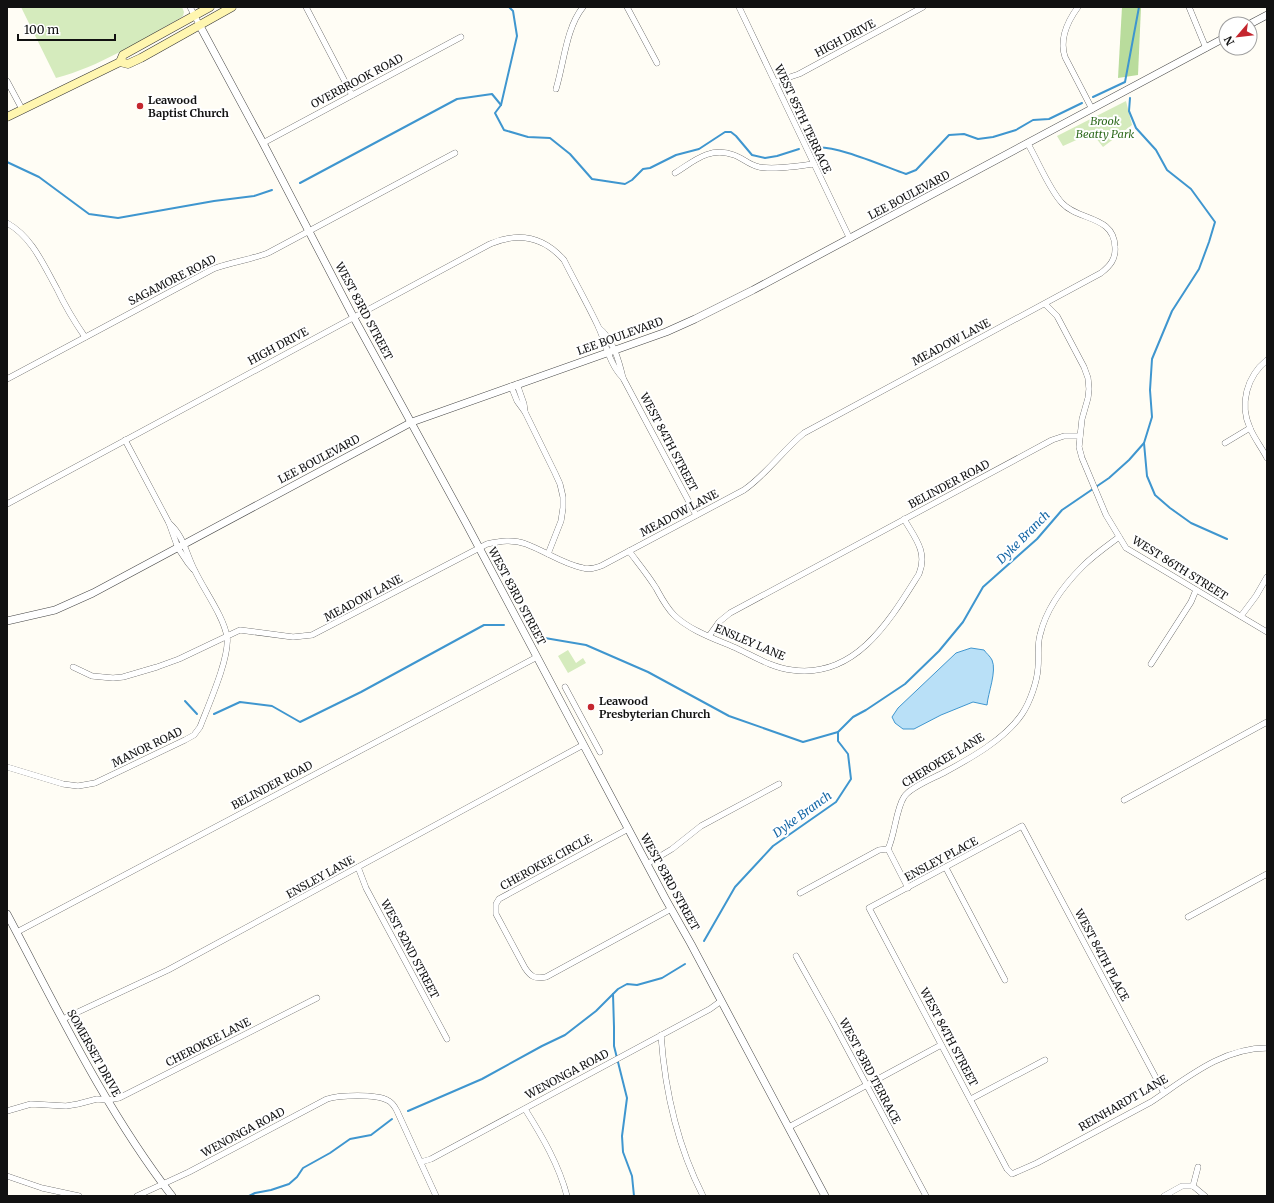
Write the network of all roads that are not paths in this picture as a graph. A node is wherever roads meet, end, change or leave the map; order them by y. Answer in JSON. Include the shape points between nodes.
{"nodes":[{"id":1,"x":190,"y":7,"type":"edge"},
{"id":2,"x":210,"y":7,"type":"edge"},
{"id":3,"x":232,"y":7,"type":"edge"},
{"id":4,"x":306,"y":7,"type":"edge"},
{"id":5,"x":583,"y":7,"type":"edge"},
{"id":6,"x":627,"y":7,"type":"edge"},
{"id":7,"x":739,"y":7,"type":"edge"},
{"id":8,"x":923,"y":7,"type":"edge"},
{"id":9,"x":1078,"y":7,"type":"edge"},
{"id":10,"x":1188,"y":7,"type":"edge"},
{"id":11,"x":1267,"y":15,"type":"edge"},
{"id":12,"x":195,"y":16,"type":"junction"},
{"id":13,"x":1258,"y":20,"type":"edge"},
{"id":14,"x":200,"y":26,"type":"junction"},
{"id":15,"x":461,"y":37,"type":"dead end"},
{"id":16,"x":1218,"y":41,"type":"edge"},
{"id":17,"x":1206,"y":48,"type":"junction"},
{"id":18,"x":120,"y":62,"type":"junction"},
{"id":19,"x":657,"y":63,"type":"dead end"},
{"id":20,"x":7,"y":81,"type":"edge"},
{"id":21,"x":775,"y":82,"type":"junction"},
{"id":22,"x":556,"y":89,"type":"dead end"},
{"id":23,"x":352,"y":95,"type":"junction"},
{"id":24,"x":22,"y":109,"type":"junction"},
{"id":25,"x":1092,"y":109,"type":"junction"},
{"id":26,"x":7,"y":117,"type":"edge"},
{"id":27,"x":263,"y":143,"type":"junction"},
{"id":28,"x":1028,"y":144,"type":"junction"},
{"id":29,"x":455,"y":153,"type":"dead end"},
{"id":30,"x":814,"y":164,"type":"junction"},
{"id":31,"x":676,"y":173,"type":"dead end"},
{"id":32,"x":7,"y":223,"type":"edge"},
{"id":33,"x":309,"y":232,"type":"junction"},
{"id":34,"x":850,"y":239,"type":"junction"},
{"id":35,"x":561,"y":256,"type":"joint"},
{"id":36,"x":1045,"y":304,"type":"junction"},
{"id":37,"x":354,"y":318,"type":"junction"},
{"id":38,"x":85,"y":337,"type":"junction"},
{"id":39,"x":610,"y":351,"type":"junction"},
{"id":40,"x":1267,"y":360,"type":"edge"},
{"id":41,"x":7,"y":379,"type":"edge"},
{"id":42,"x":514,"y":385,"type":"junction"},
{"id":43,"x":412,"y":422,"type":"junction"},
{"id":44,"x":1250,"y":428,"type":"junction"},
{"id":45,"x":1080,"y":436,"type":"junction"},
{"id":46,"x":125,"y":440,"type":"junction"},
{"id":47,"x":1224,"y":443,"type":"dead end"},
{"id":48,"x":1267,"y":458,"type":"edge"},
{"id":49,"x":7,"y":504,"type":"edge"},
{"id":50,"x":696,"y":515,"type":"junction"},
{"id":51,"x":904,"y":519,"type":"junction"},
{"id":52,"x":1119,"y":537,"type":"junction"},
{"id":53,"x":181,"y":546,"type":"junction"},
{"id":54,"x":479,"y":547,"type":"junction"},
{"id":55,"x":630,"y":551,"type":"junction"},
{"id":56,"x":548,"y":554,"type":"junction"},
{"id":57,"x":1267,"y":577,"type":"edge"},
{"id":58,"x":1196,"y":590,"type":"junction"},
{"id":59,"x":1241,"y":616,"type":"junction"},
{"id":60,"x":7,"y":621,"type":"edge"},
{"id":61,"x":1267,"y":632,"type":"edge"},
{"id":62,"x":227,"y":636,"type":"junction"},
{"id":63,"x":709,"y":636,"type":"junction"},
{"id":64,"x":536,"y":656,"type":"junction"},
{"id":65,"x":1151,"y":664,"type":"dead end"},
{"id":66,"x":73,"y":667,"type":"dead end"},
{"id":67,"x":565,"y":687,"type":"dead end"},
{"id":68,"x":1267,"y":722,"type":"edge"},
{"id":69,"x":583,"y":745,"type":"junction"},
{"id":70,"x":600,"y":752,"type":"dead end"},
{"id":71,"x":7,"y":767,"type":"edge"},
{"id":72,"x":779,"y":784,"type":"dead end"},
{"id":73,"x":1124,"y":800,"type":"dead end"},
{"id":74,"x":1022,"y":826,"type":"joint"},
{"id":75,"x":628,"y":829,"type":"junction"},
{"id":76,"x":888,"y":849,"type":"junction"},
{"id":77,"x":647,"y":864,"type":"junction"},
{"id":78,"x":358,"y":867,"type":"junction"},
{"id":79,"x":946,"y":868,"type":"junction"},
{"id":80,"x":1267,"y":874,"type":"edge"},
{"id":81,"x":908,"y":888,"type":"junction"},
{"id":82,"x":800,"y":893,"type":"dead end"},
{"id":83,"x":870,"y":908,"type":"joint"},
{"id":84,"x":671,"y":909,"type":"junction"},
{"id":85,"x":7,"y":914,"type":"edge"},
{"id":86,"x":1188,"y":917,"type":"dead end"},
{"id":87,"x":17,"y":932,"type":"junction"},
{"id":88,"x":796,"y":956,"type":"dead end"},
{"id":89,"x":1005,"y":980,"type":"dead end"},
{"id":90,"x":317,"y":998,"type":"dead end"},
{"id":91,"x":721,"y":1001,"type":"junction"},
{"id":92,"x":63,"y":1019,"type":"junction"},
{"id":93,"x":661,"y":1035,"type":"junction"},
{"id":94,"x":447,"y":1039,"type":"dead end"},
{"id":95,"x":941,"y":1045,"type":"junction"},
{"id":96,"x":1267,"y":1048,"type":"edge"},
{"id":97,"x":1044,"y":1060,"type":"dead end"},
{"id":98,"x":866,"y":1086,"type":"junction"},
{"id":99,"x":1164,"y":1093,"type":"junction"},
{"id":100,"x":971,"y":1099,"type":"junction"},
{"id":101,"x":106,"y":1100,"type":"junction"},
{"id":102,"x":525,"y":1109,"type":"junction"},
{"id":103,"x":7,"y":1111,"type":"edge"},
{"id":104,"x":789,"y":1126,"type":"junction"},
{"id":105,"x":421,"y":1162,"type":"junction"},
{"id":106,"x":1198,"y":1167,"type":"dead end"},
{"id":107,"x":1012,"y":1174,"type":"joint"},
{"id":108,"x":7,"y":1176,"type":"edge"},
{"id":109,"x":163,"y":1184,"type":"junction"},
{"id":110,"x":1193,"y":1186,"type":"junction"},
{"id":111,"x":66,"y":1195,"type":"edge"},
{"id":112,"x":79,"y":1196,"type":"edge"},
{"id":113,"x":137,"y":1196,"type":"edge"},
{"id":114,"x":172,"y":1196,"type":"edge"},
{"id":115,"x":436,"y":1196,"type":"edge"},
{"id":116,"x":567,"y":1196,"type":"edge"},
{"id":117,"x":703,"y":1196,"type":"edge"},
{"id":118,"x":825,"y":1196,"type":"edge"},
{"id":119,"x":926,"y":1196,"type":"edge"},
{"id":120,"x":1164,"y":1196,"type":"edge"},
{"id":121,"x":1205,"y":1196,"type":"edge"}],
"edges":[{"from":1,"to":12,"type":"street","name":"WEST 83RD STREET"},
{"from":2,"to":12,"type":"main road"},
{"from":3,"to":14,"type":"main road"},
{"from":4,"to":23,"type":"street"},
{"from":5,"to":22,"type":"street","via":[[571,27]]},
{"from":6,"to":19,"type":"street"},
{"from":7,"to":21,"type":"street","name":"WEST 85TH TERRACE"},
{"from":8,"to":21,"type":"street","name":"HIGH DRIVE","via":[[799,74]]},
{"from":9,"to":25,"type":"street","via":[[1065,30],[1062,49]]},
{"from":10,"to":17,"type":"street"},
{"from":11,"to":13,"type":"street"},
{"from":12,"to":14,"type":"street","name":"WEST 83RD STREET"},
{"from":12,"to":18,"type":"main road","via":[[123,55]]},
{"from":14,"to":18,"type":"main road","via":[[128,64]]},
{"from":14,"to":27,"type":"street","name":"WEST 83RD STREET"},
{"from":15,"to":23,"type":"street","name":"OVERBROOK ROAD"},
{"from":16,"to":17,"type":"street","name":"LEE BOULEVARD"},
{"from":17,"to":25,"type":"street","name":"LEE BOULEVARD"},
{"from":18,"to":24,"type":"main road"},
{"from":20,"to":24,"type":"street"},
{"from":21,"to":30,"type":"street","name":"WEST 85TH TERRACE"},
{"from":23,"to":27,"type":"street","name":"OVERBROOK ROAD"},
{"from":24,"to":26,"type":"main road"},
{"from":25,"to":28,"type":"street","name":"LEE BOULEVARD"},
{"from":27,"to":33,"type":"street","name":"WEST 83RD STREET"},
{"from":28,"to":34,"type":"street","name":"LEE BOULEVARD"},
{"from":28,"to":36,"type":"street","name":"MEADOW LANE","via":[[1062,203],[1069,210],[1101,223],[1110,232],[1115,244],[1113,261],[1109,267]]},
{"from":29,"to":33,"type":"street","name":"SAGAMORE ROAD"},
{"from":30,"to":31,"type":"street","via":[[760,167],[735,155],[714,152],[699,158]]},
{"from":30,"to":34,"type":"street","name":"WEST 85TH TERRACE"},
{"from":32,"to":38,"type":"street","via":[[16,228],[32,246]]},
{"from":33,"to":37,"type":"street","name":"WEST 83RD STREET"},
{"from":33,"to":38,"type":"street","name":"SAGAMORE ROAD","via":[[258,257],[213,269]]},
{"from":34,"to":39,"type":"street","name":"LEE BOULEVARD","via":[[695,319]]},
{"from":35,"to":37,"type":"street","name":"HIGH DRIVE","via":[[534,239],[521,237],[501,240]]},
{"from":35,"to":39,"type":"street","name":"WEST 84TH STREET"},
{"from":36,"to":45,"type":"street","via":[[1057,316],[1088,378],[1088,398]]},
{"from":36,"to":50,"type":"street","name":"MEADOW LANE","via":[[804,433],[750,485]]},
{"from":37,"to":43,"type":"street","name":"WEST 83RD STREET"},
{"from":37,"to":46,"type":"street","name":"HIGH DRIVE"},
{"from":38,"to":41,"type":"street","name":"SAGAMORE ROAD"},
{"from":39,"to":42,"type":"street","name":"LEE BOULEVARD"},
{"from":39,"to":50,"type":"street","name":"WEST 84TH STREET","via":[[617,370]]},
{"from":40,"to":44,"type":"street","via":[[1251,380],[1245,396],[1245,415]]},
{"from":42,"to":43,"type":"street","name":"LEE BOULEVARD"},
{"from":42,"to":56,"type":"street","via":[[555,472],[563,498],[561,521]]},
{"from":43,"to":53,"type":"street","name":"LEE BOULEVARD"},
{"from":43,"to":54,"type":"street","name":"WEST 83RD STREET"},
{"from":44,"to":47,"type":"street"},
{"from":44,"to":48,"type":"street"},
{"from":45,"to":51,"type":"street","name":"BELINDER ROAD","via":[[1064,436],[1052,440]]},
{"from":45,"to":52,"type":"street","name":"WEST 86TH STREET","via":[[1079,447],[1088,473],[1106,515]]},
{"from":46,"to":49,"type":"street","name":"HIGH DRIVE"},
{"from":46,"to":53,"type":"street","via":[[169,523],[170,530]]},
{"from":50,"to":55,"type":"street","name":"MEADOW LANE"},
{"from":51,"to":63,"type":"street","name":"BELINDER ROAD","via":[[730,613],[719,622]]},
{"from":51,"to":63,"type":"street","name":"ENSLEY LANE","via":[[922,552],[919,574],[881,630],[850,657],[824,668],[792,670],[770,664]]},
{"from":52,"to":58,"type":"street","name":"WEST 86TH STREET","via":[[1126,548]]},
{"from":52,"to":76,"type":"street","name":"CHEROKEE LANE","via":[[1084,565],[1050,609],[1040,636],[1036,678],[1022,713],[990,744],[904,796]]},
{"from":53,"to":60,"type":"street","name":"LEE BOULEVARD","via":[[76,601],[55,610]]},
{"from":53,"to":62,"type":"street","via":[[188,563],[194,569],[221,619]]},
{"from":54,"to":56,"type":"street","name":"MEADOW LANE","via":[[516,541]]},
{"from":54,"to":62,"type":"street","name":"MEADOW LANE","via":[[312,635],[293,637],[240,630]]},
{"from":54,"to":64,"type":"street","name":"WEST 83RD STREET"},
{"from":55,"to":56,"type":"street","name":"MEADOW LANE","via":[[590,569]]},
{"from":55,"to":63,"type":"street","name":"ENSLEY LANE","via":[[670,611]]},
{"from":57,"to":59,"type":"street"},
{"from":58,"to":59,"type":"street","name":"WEST 86TH STREET"},
{"from":58,"to":65,"type":"street"},
{"from":59,"to":61,"type":"street","name":"WEST 86TH STREET"},
{"from":62,"to":66,"type":"street","name":"MEADOW LANE","via":[[157,667],[123,677],[92,676]]},
{"from":62,"to":71,"type":"street","name":"MANOR ROAD","via":[[226,656],[200,727],[194,735],[104,780],[84,786],[70,786]]},
{"from":64,"to":69,"type":"street","name":"WEST 83RD STREET"},
{"from":64,"to":87,"type":"street","name":"BELINDER ROAD"},
{"from":67,"to":70,"type":"street"},
{"from":68,"to":73,"type":"street"},
{"from":69,"to":75,"type":"street","name":"WEST 83RD STREET"},
{"from":69,"to":78,"type":"street","name":"ENSLEY LANE"},
{"from":72,"to":77,"type":"street","via":[[701,826],[672,849]]},
{"from":74,"to":79,"type":"street","name":"ENSLEY PLACE"},
{"from":74,"to":99,"type":"street","name":"WEST 84TH PLACE"},
{"from":75,"to":77,"type":"street","name":"WEST 83RD STREET"},
{"from":75,"to":84,"type":"street","name":"CHEROKEE CIRCLE","via":[[499,899],[496,914],[521,961],[530,975],[537,978],[546,977]]},
{"from":76,"to":81,"type":"street"},
{"from":76,"to":82,"type":"street","via":[[880,850]]},
{"from":77,"to":84,"type":"street","name":"WEST 83RD STREET"},
{"from":78,"to":92,"type":"street","name":"ENSLEY LANE","via":[[168,970]]},
{"from":78,"to":94,"type":"street","name":"WEST 82ND STREET","via":[[366,888]]},
{"from":79,"to":81,"type":"street","name":"ENSLEY PLACE"},
{"from":79,"to":89,"type":"street"},
{"from":80,"to":86,"type":"street"},
{"from":81,"to":83,"type":"street","name":"ENSLEY PLACE"},
{"from":83,"to":95,"type":"street","name":"WEST 84TH STREET"},
{"from":84,"to":91,"type":"street","name":"WEST 83RD STREET"},
{"from":85,"to":87,"type":"street","name":"SOMERSET DRIVE"},
{"from":87,"to":92,"type":"street","name":"SOMERSET DRIVE"},
{"from":88,"to":98,"type":"street","name":"WEST 83RD TERRACE"},
{"from":90,"to":101,"type":"street","name":"CHEROKEE LANE","via":[[124,1096]]},
{"from":91,"to":93,"type":"street","name":"WENONGA ROAD"},
{"from":91,"to":104,"type":"street","name":"WEST 83RD STREET"},
{"from":92,"to":101,"type":"street","name":"SOMERSET DRIVE"},
{"from":93,"to":102,"type":"street","name":"WENONGA ROAD"},
{"from":93,"to":117,"type":"street","via":[[665,1081],[675,1123],[686,1159]]},
{"from":95,"to":98,"type":"street"},
{"from":95,"to":100,"type":"street","name":"WEST 84TH STREET"},
{"from":96,"to":99,"type":"street","name":"REINHARDT LANE","via":[[1229,1054],[1191,1074]]},
{"from":97,"to":100,"type":"street"},
{"from":98,"to":104,"type":"street"},
{"from":98,"to":119,"type":"street","name":"WEST 83RD TERRACE"},
{"from":99,"to":107,"type":"street","name":"REINHARDT LANE","via":[[1037,1163]]},
{"from":100,"to":107,"type":"street","name":"WEST 84TH STREET"},
{"from":101,"to":103,"type":"street","name":"CHEROKEE LANE","via":[[97,1099],[66,1106],[31,1104]]},
{"from":101,"to":109,"type":"street","name":"SOMERSET DRIVE"},
{"from":102,"to":105,"type":"street","name":"WENONGA ROAD"},
{"from":102,"to":116,"type":"street","via":[[560,1174]]},
{"from":104,"to":118,"type":"street","name":"WEST 83RD STREET"},
{"from":105,"to":109,"type":"street","name":"WENONGA ROAD","via":[[389,1100],[381,1097],[335,1096]]},
{"from":105,"to":115,"type":"street","name":"WENONGA ROAD"},
{"from":106,"to":110,"type":"street"},
{"from":108,"to":111,"type":"street"},
{"from":109,"to":113,"type":"street","name":"WENONGA ROAD"},
{"from":109,"to":114,"type":"street","name":"SOMERSET DRIVE"},
{"from":110,"to":120,"type":"street","via":[[1182,1186]]},
{"from":110,"to":121,"type":"street"},
{"from":111,"to":112,"type":"street"}]}
